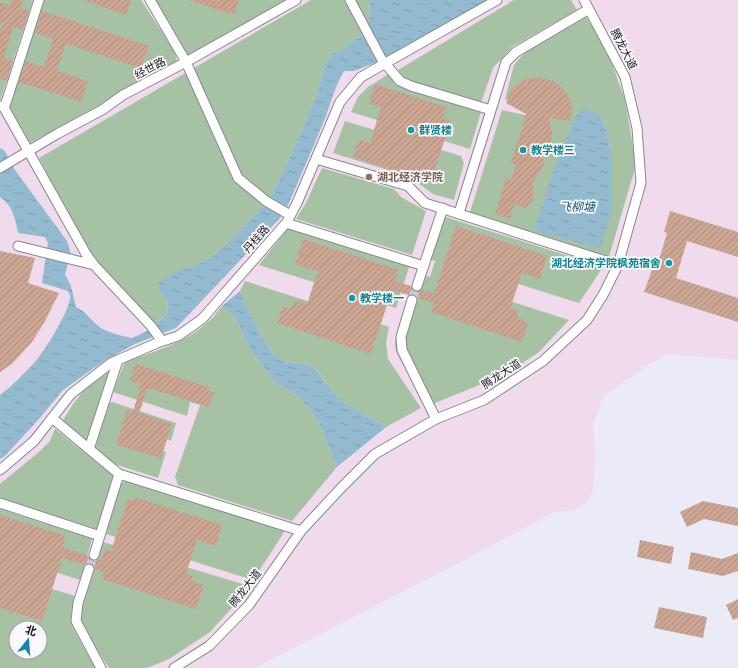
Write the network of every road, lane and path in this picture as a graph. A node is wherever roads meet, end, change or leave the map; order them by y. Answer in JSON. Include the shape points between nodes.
{"nodes":[{"id":1,"x":39,"y":0,"type":"edge"},
{"id":2,"x":150,"y":0,"type":"edge"},
{"id":3,"x":296,"y":0,"type":"edge"},
{"id":4,"x":350,"y":0,"type":"edge"},
{"id":5,"x":496,"y":0,"type":"edge"},
{"id":6,"x":584,"y":0,"type":"edge"},
{"id":7,"x":589,"y":8,"type":"junction"},
{"id":8,"x":186,"y":62,"type":"junction"},
{"id":9,"x":383,"y":62,"type":"junction"},
{"id":10,"x":1,"y":106,"type":"edge"},
{"id":11,"x":490,"y":110,"type":"junction"},
{"id":12,"x":28,"y":151,"type":"junction"},
{"id":13,"x":316,"y":159,"type":"junction"},
{"id":14,"x":0,"y":168,"type":"edge"},
{"id":15,"x":443,"y":208,"type":"junction"},
{"id":16,"x":459,"y":213,"type":"junction"},
{"id":17,"x":288,"y":217,"type":"junction"},
{"id":18,"x":18,"y":246,"type":"dead end"},
{"id":19,"x":94,"y":265,"type":"junction"},
{"id":20,"x":618,"y":265,"type":"junction"},
{"id":21,"x":424,"y":266,"type":"junction"},
{"id":22,"x":417,"y":286,"type":"tunnel mouth"},
{"id":23,"x":412,"y":300,"type":"tunnel mouth"},
{"id":24,"x":162,"y":341,"type":"junction"},
{"id":25,"x":118,"y":360,"type":"junction"},
{"id":26,"x":52,"y":418,"type":"junction"},
{"id":27,"x":436,"y":419,"type":"junction"},
{"id":28,"x":89,"y":449,"type":"junction"},
{"id":29,"x":0,"y":470,"type":"edge"},
{"id":30,"x":119,"y":474,"type":"junction"},
{"id":31,"x":0,"y":503,"type":"edge"},
{"id":32,"x":302,"y":531,"type":"junction"},
{"id":33,"x":100,"y":536,"type":"junction"},
{"id":34,"x":94,"y":555,"type":"tunnel mouth"},
{"id":35,"x":89,"y":569,"type":"tunnel mouth"},
{"id":36,"x":101,"y":668,"type":"edge"},
{"id":37,"x":174,"y":668,"type":"edge"}],
"edges":[{"from":1,"to":10,"type":"street","via":[[5,106]]},
{"from":2,"to":8,"type":"street"},
{"from":3,"to":8,"type":"street","name":"经世路"},
{"from":4,"to":9,"type":"street"},
{"from":5,"to":9,"type":"street","name":"丹桂路"},
{"from":6,"to":7,"type":"street","name":"腾龙大道"},
{"from":7,"to":11,"type":"street","via":[[516,52],[506,62]]},
{"from":7,"to":20,"type":"street","name":"腾龙大道","via":[[625,77],[637,128],[641,183]]},
{"from":8,"to":12,"type":"street","name":"经世路","via":[[123,95],[102,110]]},
{"from":8,"to":17,"type":"street","via":[[238,178]]},
{"from":9,"to":11,"type":"street","via":[[400,81],[411,86]]},
{"from":9,"to":13,"type":"street","name":"丹桂路","via":[[361,77],[340,102]]},
{"from":10,"to":12,"type":"street"},
{"from":11,"to":16,"type":"street"},
{"from":12,"to":14,"type":"street","name":"经世路"},
{"from":12,"to":19,"type":"street"},
{"from":13,"to":15,"type":"street","via":[[408,186],[425,203]]},
{"from":13,"to":17,"type":"street","name":"丹桂路","via":[[297,203]]},
{"from":15,"to":16,"type":"street"},
{"from":15,"to":21,"type":"street"},
{"from":16,"to":20,"type":"street"},
{"from":17,"to":21,"type":"street"},
{"from":17,"to":24,"type":"street","name":"丹桂路","via":[[202,319],[178,336]]},
{"from":18,"to":19,"type":"street"},
{"from":19,"to":24,"type":"street"},
{"from":20,"to":27,"type":"street","name":"腾龙大道","via":[[587,320],[543,361],[484,400]]},
{"from":21,"to":22,"type":"street"},
{"from":23,"to":27,"type":"street","via":[[401,337],[402,350]]},
{"from":24,"to":25,"type":"street","name":"丹桂路"},
{"from":25,"to":26,"type":"street","name":"丹桂路","via":[[71,394]]},
{"from":25,"to":28,"type":"street"},
{"from":26,"to":28,"type":"street"},
{"from":26,"to":29,"type":"street","name":"丹桂路","via":[[34,441]]},
{"from":27,"to":32,"type":"street","name":"腾龙大道","via":[[375,454]]},
{"from":28,"to":30,"type":"street"},
{"from":30,"to":32,"type":"street"},
{"from":30,"to":33,"type":"street"},
{"from":31,"to":33,"type":"street"},
{"from":32,"to":37,"type":"street","name":"腾龙大道","via":[[249,605],[209,646]]},
{"from":33,"to":34,"type":"street"},
{"from":35,"to":36,"type":"street","via":[[78,603],[76,621]]}]}
